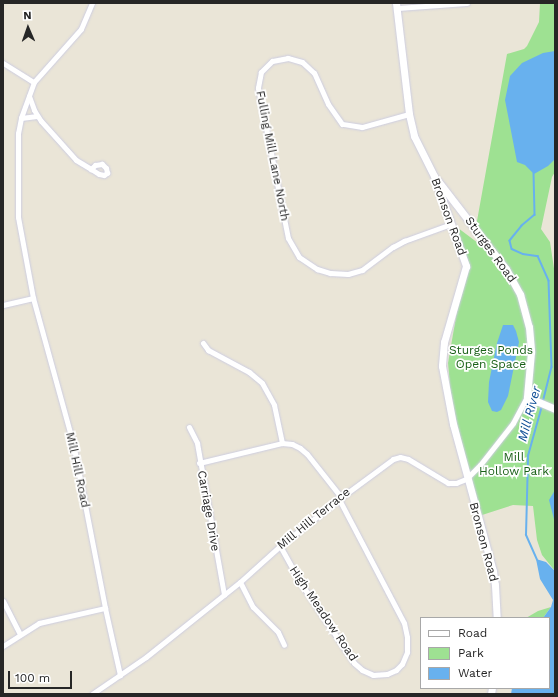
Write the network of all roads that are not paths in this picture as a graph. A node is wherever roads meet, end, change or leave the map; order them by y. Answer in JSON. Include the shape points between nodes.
{"nodes":[{"id":1,"x":92,"y":3,"type":"edge"},
{"id":2,"x":467,"y":3,"type":"edge"},
{"id":3,"x":396,"y":5,"type":"edge"},
{"id":4,"x":3,"y":63,"type":"edge"},
{"id":5,"x":34,"y":82,"type":"junction"},
{"id":6,"x":29,"y":96,"type":"junction"},
{"id":7,"x":409,"y":114,"type":"junction"},
{"id":8,"x":37,"y":116,"type":"junction"},
{"id":9,"x":21,"y":118,"type":"junction"},
{"id":10,"x":91,"y":169,"type":"dead end"},
{"id":11,"x":434,"y":176,"type":"junction"},
{"id":12,"x":451,"y":224,"type":"junction"},
{"id":13,"x":33,"y":298,"type":"junction"},
{"id":14,"x":3,"y":306,"type":"edge"},
{"id":15,"x":203,"y":343,"type":"dead end"},
{"id":16,"x":530,"y":398,"type":"junction"},
{"id":17,"x":555,"y":409,"type":"edge"},
{"id":18,"x":189,"y":427,"type":"dead end"},
{"id":19,"x":282,"y":443,"type":"junction"},
{"id":20,"x":200,"y":463,"type":"junction"},
{"id":21,"x":466,"y":479,"type":"junction"},
{"id":22,"x":340,"y":498,"type":"junction"},
{"id":23,"x":280,"y":546,"type":"junction"},
{"id":24,"x":240,"y":582,"type":"junction"},
{"id":25,"x":224,"y":595,"type":"junction"},
{"id":26,"x":3,"y":601,"type":"edge"},
{"id":27,"x":105,"y":608,"type":"junction"},
{"id":28,"x":497,"y":617,"type":"edge"},
{"id":29,"x":20,"y":634,"type":"junction"},
{"id":30,"x":284,"y":645,"type":"dead end"},
{"id":31,"x":3,"y":646,"type":"edge"},
{"id":32,"x":120,"y":675,"type":"junction"},
{"id":33,"x":92,"y":694,"type":"edge"}],
"edges":[{"from":1,"to":5,"type":"street","via":[[81,29]]},
{"from":2,"to":3,"type":"street"},
{"from":3,"to":7,"type":"main road","name":"Bronson Road"},
{"from":4,"to":5,"type":"street"},
{"from":5,"to":6,"type":"street","name":"Mill Hill Road"},
{"from":6,"to":8,"type":"street"},
{"from":6,"to":9,"type":"street","name":"Mill Hill Road"},
{"from":7,"to":11,"type":"main road","name":"Bronson Road","via":[[414,136]]},
{"from":7,"to":12,"type":"street","name":"Fulling Mill Lane North","via":[[362,127],[342,124],[328,104],[314,73],[302,62],[288,58],[272,62],[261,72],[258,88],[288,238],[300,257],[317,268],[330,273],[348,274],[362,270],[404,241]]},
{"from":8,"to":9,"type":"street"},
{"from":8,"to":10,"type":"street","via":[[76,160]]},
{"from":9,"to":13,"type":"street","name":"Mill Hill Road","via":[[18,133],[18,217]]},
{"from":11,"to":12,"type":"main road","name":"Bronson Road"},
{"from":11,"to":16,"type":"main road","name":"Sturges Road","via":[[506,269],[520,294],[529,327]]},
{"from":12,"to":21,"type":"main road","name":"Bronson Road","via":[[466,266],[444,342],[442,366],[452,424]]},
{"from":13,"to":14,"type":"street"},
{"from":13,"to":27,"type":"street","name":"Mill Hill Road","via":[[73,443]]},
{"from":15,"to":19,"type":"street","via":[[208,350],[250,372],[262,383],[274,404]]},
{"from":16,"to":17,"type":"main road"},
{"from":16,"to":21,"type":"street","via":[[480,465]]},
{"from":18,"to":20,"type":"street","name":"Carriage Drive","via":[[196,443]]},
{"from":19,"to":20,"type":"street"},
{"from":19,"to":22,"type":"street","name":"High Meadow Road","via":[[304,451]]},
{"from":20,"to":25,"type":"street","name":"Carriage Drive"},
{"from":21,"to":22,"type":"street","name":"Mill Hill Terrace","via":[[448,483],[403,457],[378,469]]},
{"from":21,"to":28,"type":"main road","name":"Bronson Road","via":[[493,571]]},
{"from":22,"to":23,"type":"street","name":"Mill Hill Terrace"},
{"from":22,"to":23,"type":"street","name":"High Meadow Road","via":[[404,623],[407,652],[396,670],[373,675],[354,663],[300,582]]},
{"from":23,"to":24,"type":"street","name":"Mill Hill Terrace"},
{"from":24,"to":25,"type":"street","name":"Mill Hill Terrace"},
{"from":24,"to":30,"type":"street","via":[[253,607],[278,632]]},
{"from":25,"to":32,"type":"street","name":"Mill Hill Terrace"},
{"from":26,"to":29,"type":"street"},
{"from":27,"to":29,"type":"street","via":[[39,623]]},
{"from":27,"to":32,"type":"street","name":"Mill Hill Road"},
{"from":29,"to":31,"type":"street"},
{"from":32,"to":33,"type":"street","name":"Mill Hill Terrace"}]}
